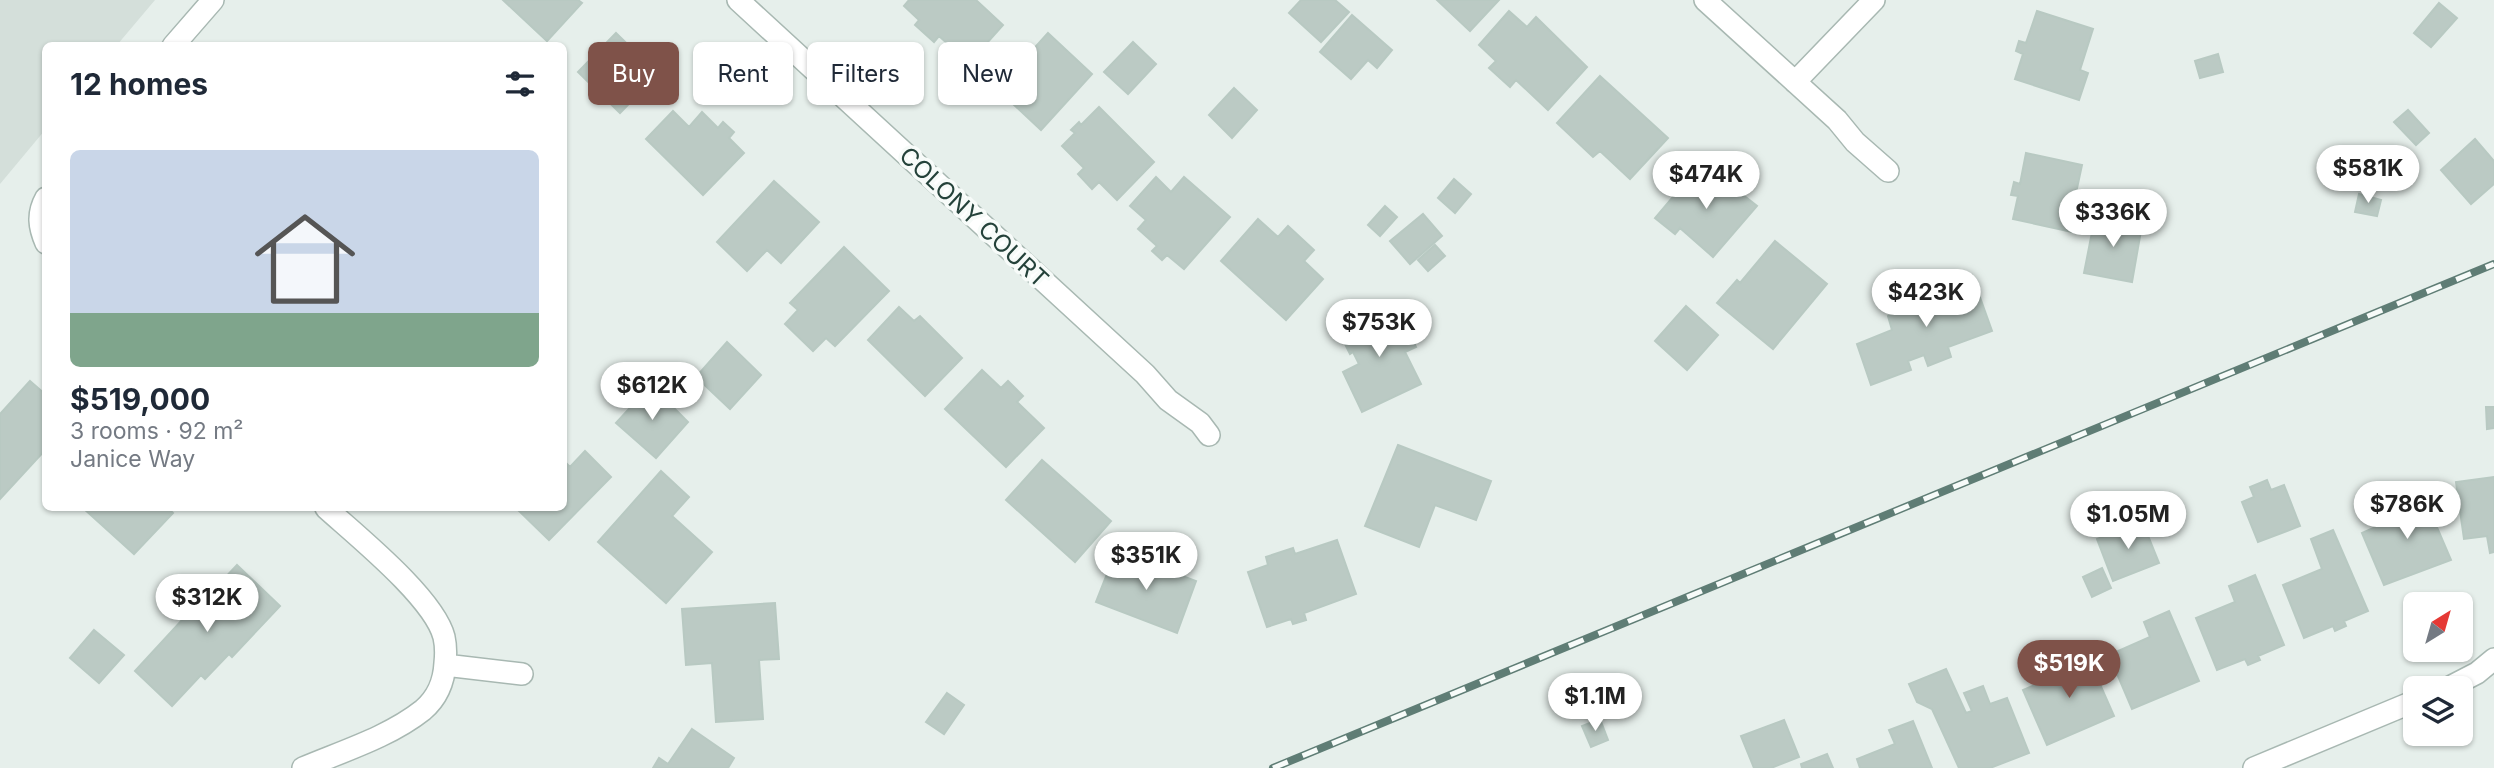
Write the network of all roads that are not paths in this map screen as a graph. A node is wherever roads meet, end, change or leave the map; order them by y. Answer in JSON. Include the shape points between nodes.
{"nodes":[{"id":1,"x":212,"y":0,"type":"edge"},
{"id":2,"x":738,"y":0,"type":"edge"},
{"id":3,"x":1705,"y":0,"type":"edge"},
{"id":4,"x":1874,"y":0,"type":"edge"},
{"id":5,"x":176,"y":42,"type":"edge"},
{"id":6,"x":1795,"y":82,"type":"junction"},
{"id":7,"x":1888,"y":171,"type":"dead end"},
{"id":8,"x":42,"y":205,"type":"edge"},
{"id":9,"x":42,"y":234,"type":"edge"},
{"id":10,"x":1209,"y":435,"type":"dead end"},
{"id":11,"x":329,"y":511,"type":"edge"},
{"id":12,"x":2494,"y":659,"type":"edge"},
{"id":13,"x":445,"y":664,"type":"junction"},
{"id":14,"x":522,"y":674,"type":"dead end"},
{"id":15,"x":2471,"y":676,"type":"edge"},
{"id":16,"x":2403,"y":706,"type":"edge"},
{"id":17,"x":303,"y":768,"type":"edge"},
{"id":18,"x":2254,"y":768,"type":"edge"}],
"edges":[{"from":1,"to":5,"type":"street"},
{"from":2,"to":10,"type":"street","name":"COLONY COURT"},
{"from":3,"to":6,"type":"street"},
{"from":4,"to":6,"type":"street"},
{"from":6,"to":7,"type":"street"},
{"from":8,"to":9,"type":"street"},
{"from":11,"to":13,"type":"street","via":[[429,608],[444,634]]},
{"from":12,"to":15,"type":"street"},
{"from":13,"to":14,"type":"street"},
{"from":13,"to":17,"type":"street","via":[[440,691],[424,709],[398,727]]},
{"from":16,"to":18,"type":"street"}]}
